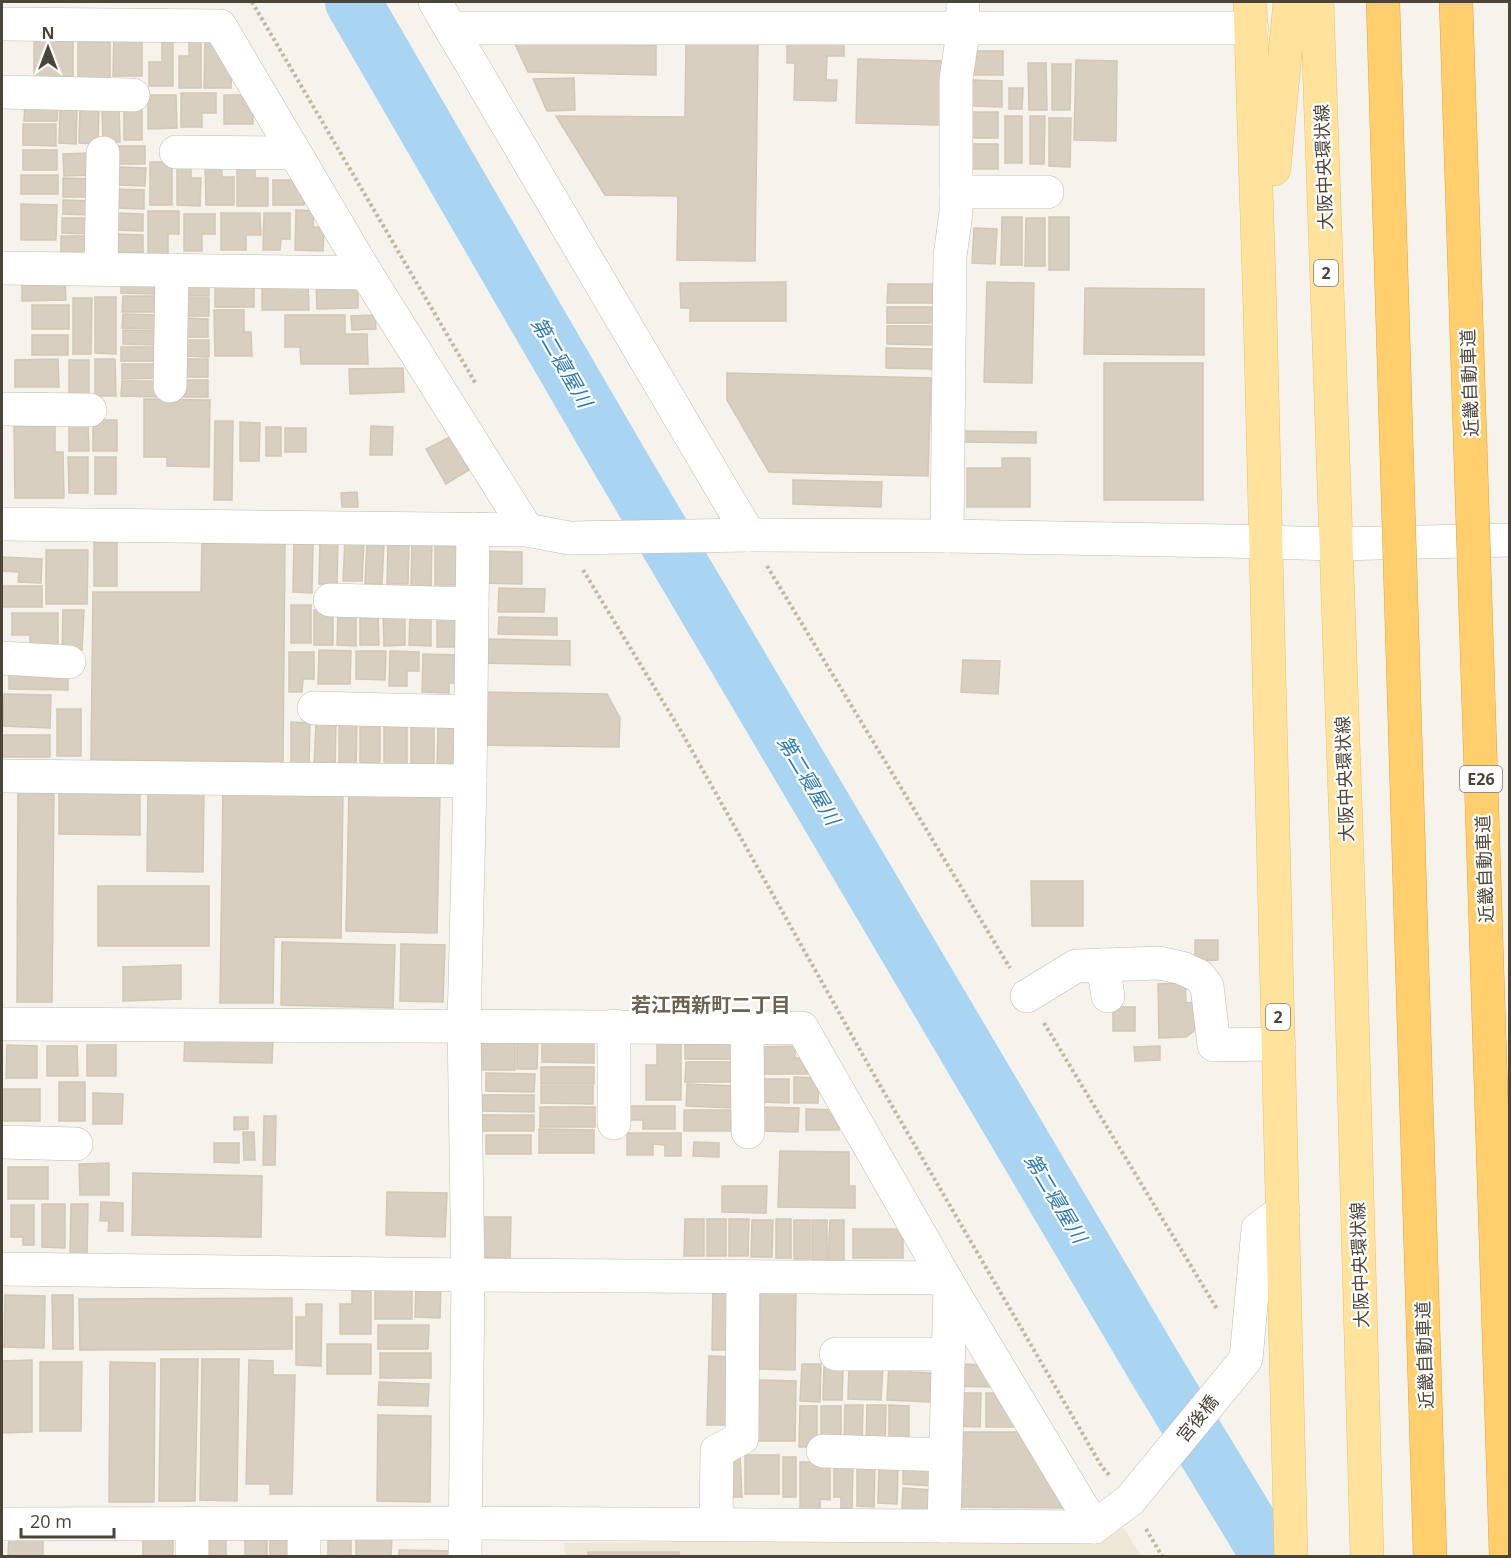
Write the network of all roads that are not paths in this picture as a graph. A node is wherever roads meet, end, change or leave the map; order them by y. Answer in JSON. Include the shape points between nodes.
{"nodes":[{"id":1,"x":1290,"y":2,"type":"edge"},
{"id":2,"x":1317,"y":2,"type":"edge"},
{"id":3,"x":1383,"y":2,"type":"edge"},
{"id":4,"x":1456,"y":2,"type":"edge"},
{"id":5,"x":443,"y":15,"type":"edge"},
{"id":6,"x":963,"y":15,"type":"edge"},
{"id":7,"x":1251,"y":15,"type":"edge"},
{"id":8,"x":2,"y":24,"type":"edge"},
{"id":9,"x":2,"y":92,"type":"edge"},
{"id":10,"x":133,"y":95,"type":"dead end"},
{"id":11,"x":176,"y":152,"type":"dead end"},
{"id":12,"x":103,"y":153,"type":"dead end"},
{"id":13,"x":295,"y":153,"type":"junction"},
{"id":14,"x":956,"y":192,"type":"junction"},
{"id":15,"x":1047,"y":192,"type":"dead end"},
{"id":16,"x":2,"y":268,"type":"edge"},
{"id":17,"x":101,"y":269,"type":"junction"},
{"id":18,"x":172,"y":270,"type":"junction"},
{"id":19,"x":366,"y":273,"type":"junction"},
{"id":20,"x":1260,"y":311,"type":"junction"},
{"id":21,"x":170,"y":386,"type":"dead end"},
{"id":22,"x":2,"y":410,"type":"edge"},
{"id":23,"x":90,"y":410,"type":"dead end"},
{"id":24,"x":2,"y":524,"type":"edge"},
{"id":25,"x":472,"y":529,"type":"junction"},
{"id":26,"x":527,"y":530,"type":"junction"},
{"id":27,"x":739,"y":535,"type":"junction"},
{"id":28,"x":947,"y":536,"type":"junction"},
{"id":29,"x":1509,"y":540,"type":"edge"},
{"id":30,"x":1266,"y":542,"type":"junction"},
{"id":31,"x":1336,"y":544,"type":"junction"},
{"id":32,"x":330,"y":600,"type":"dead end"},
{"id":33,"x":472,"y":604,"type":"junction"},
{"id":34,"x":2,"y":658,"type":"edge"},
{"id":35,"x":69,"y":662,"type":"dead end"},
{"id":36,"x":315,"y":708,"type":"dead end"},
{"id":37,"x":470,"y":712,"type":"junction"},
{"id":38,"x":2,"y":776,"type":"edge"},
{"id":39,"x":470,"y":781,"type":"junction"},
{"id":40,"x":1027,"y":996,"type":"road end"},
{"id":41,"x":2,"y":1024,"type":"edge"},
{"id":42,"x":464,"y":1025,"type":"junction"},
{"id":43,"x":614,"y":1026,"type":"junction"},
{"id":44,"x":747,"y":1027,"type":"junction"},
{"id":45,"x":1279,"y":1044,"type":"junction"},
{"id":46,"x":614,"y":1123,"type":"dead end"},
{"id":47,"x":748,"y":1132,"type":"dead end"},
{"id":48,"x":2,"y":1142,"type":"edge"},
{"id":49,"x":76,"y":1144,"type":"dead end"},
{"id":50,"x":1283,"y":1211,"type":"junction"},
{"id":51,"x":2,"y":1269,"type":"edge"},
{"id":52,"x":468,"y":1275,"type":"junction"},
{"id":53,"x":743,"y":1277,"type":"junction"},
{"id":54,"x":948,"y":1282,"type":"junction"},
{"id":55,"x":836,"y":1354,"type":"dead end"},
{"id":56,"x":949,"y":1354,"type":"junction"},
{"id":57,"x":823,"y":1451,"type":"dead end"},
{"id":58,"x":946,"y":1455,"type":"junction"},
{"id":59,"x":192,"y":1523,"type":"junction"},
{"id":60,"x":304,"y":1523,"type":"junction"},
{"id":61,"x":466,"y":1523,"type":"junction"},
{"id":62,"x":2,"y":1524,"type":"edge"},
{"id":63,"x":716,"y":1524,"type":"junction"},
{"id":64,"x":944,"y":1526,"type":"junction"},
{"id":65,"x":1094,"y":1527,"type":"junction"},
{"id":66,"x":192,"y":1557,"type":"edge"},
{"id":67,"x":304,"y":1557,"type":"edge"},
{"id":68,"x":465,"y":1557,"type":"edge"},
{"id":69,"x":1291,"y":1557,"type":"edge"},
{"id":70,"x":1367,"y":1557,"type":"edge"},
{"id":71,"x":1430,"y":1557,"type":"edge"},
{"id":72,"x":1506,"y":1557,"type":"edge"}],
"edges":[{"from":1,"to":20,"type":"main road"},
{"from":2,"to":31,"type":"main road","name":"大阪中央環状線","number":"2"},
{"from":3,"to":71,"type":"highway","name":"近畿自動車道","bridge":true},
{"from":4,"to":72,"type":"highway","name":"近畿自動車道","number":"E26","bridge":true},
{"from":5,"to":6,"type":"street"},
{"from":5,"to":27,"type":"street"},
{"from":6,"to":7,"type":"street"},
{"from":6,"to":14,"type":"street","via":[[956,79]]},
{"from":7,"to":20,"type":"main road","number":"2"},
{"from":8,"to":13,"type":"street","via":[[220,26]]},
{"from":9,"to":10,"type":"street"},
{"from":11,"to":13,"type":"street"},
{"from":12,"to":17,"type":"street"},
{"from":13,"to":19,"type":"street"},
{"from":14,"to":15,"type":"street"},
{"from":14,"to":28,"type":"street","via":[[950,256]]},
{"from":16,"to":17,"type":"street"},
{"from":17,"to":18,"type":"street"},
{"from":18,"to":19,"type":"street"},
{"from":18,"to":21,"type":"street"},
{"from":19,"to":26,"type":"street"},
{"from":20,"to":30,"type":"main road","number":"2"},
{"from":22,"to":23,"type":"street"},
{"from":24,"to":25,"type":"street"},
{"from":25,"to":26,"type":"street"},
{"from":25,"to":33,"type":"street"},
{"from":26,"to":27,"type":"street","via":[[578,538]]},
{"from":27,"to":28,"type":"street"},
{"from":28,"to":30,"type":"street"},
{"from":29,"to":31,"type":"street"},
{"from":30,"to":31,"type":"street"},
{"from":30,"to":45,"type":"main road","number":"2"},
{"from":31,"to":70,"type":"main road","name":"大阪中央環状線","number":"2"},
{"from":32,"to":33,"type":"street"},
{"from":33,"to":37,"type":"street"},
{"from":34,"to":35,"type":"street"},
{"from":36,"to":37,"type":"street"},
{"from":37,"to":39,"type":"street"},
{"from":38,"to":39,"type":"street"},
{"from":39,"to":42,"type":"street"},
{"from":40,"to":45,"type":"street","via":[[1076,966],[1105,980],[1159,963],[1191,972],[1207,986],[1214,1045]]},
{"from":41,"to":42,"type":"street"},
{"from":42,"to":43,"type":"street"},
{"from":42,"to":52,"type":"street"},
{"from":43,"to":44,"type":"street"},
{"from":43,"to":46,"type":"street"},
{"from":44,"to":47,"type":"street"},
{"from":44,"to":54,"type":"street","via":[[802,1028]]},
{"from":45,"to":50,"type":"main road","number":"2"},
{"from":48,"to":49,"type":"street"},
{"from":50,"to":65,"type":"street","name":"宮後橋","via":[[1258,1229],[1246,1359],[1139,1489]]},
{"from":50,"to":69,"type":"main road","number":"2"},
{"from":51,"to":52,"type":"street"},
{"from":52,"to":53,"type":"street"},
{"from":52,"to":61,"type":"street"},
{"from":53,"to":54,"type":"street"},
{"from":53,"to":63,"type":"street","via":[[742,1438],[717,1451]]},
{"from":54,"to":56,"type":"street"},
{"from":54,"to":65,"type":"street"},
{"from":55,"to":56,"type":"street"},
{"from":56,"to":58,"type":"street"},
{"from":57,"to":58,"type":"street"},
{"from":58,"to":64,"type":"street"},
{"from":59,"to":60,"type":"street"},
{"from":59,"to":62,"type":"street"},
{"from":59,"to":66,"type":"street"},
{"from":60,"to":61,"type":"street"},
{"from":60,"to":67,"type":"street"},
{"from":61,"to":63,"type":"street"},
{"from":61,"to":68,"type":"street"},
{"from":63,"to":64,"type":"street"},
{"from":64,"to":65,"type":"street"}]}
